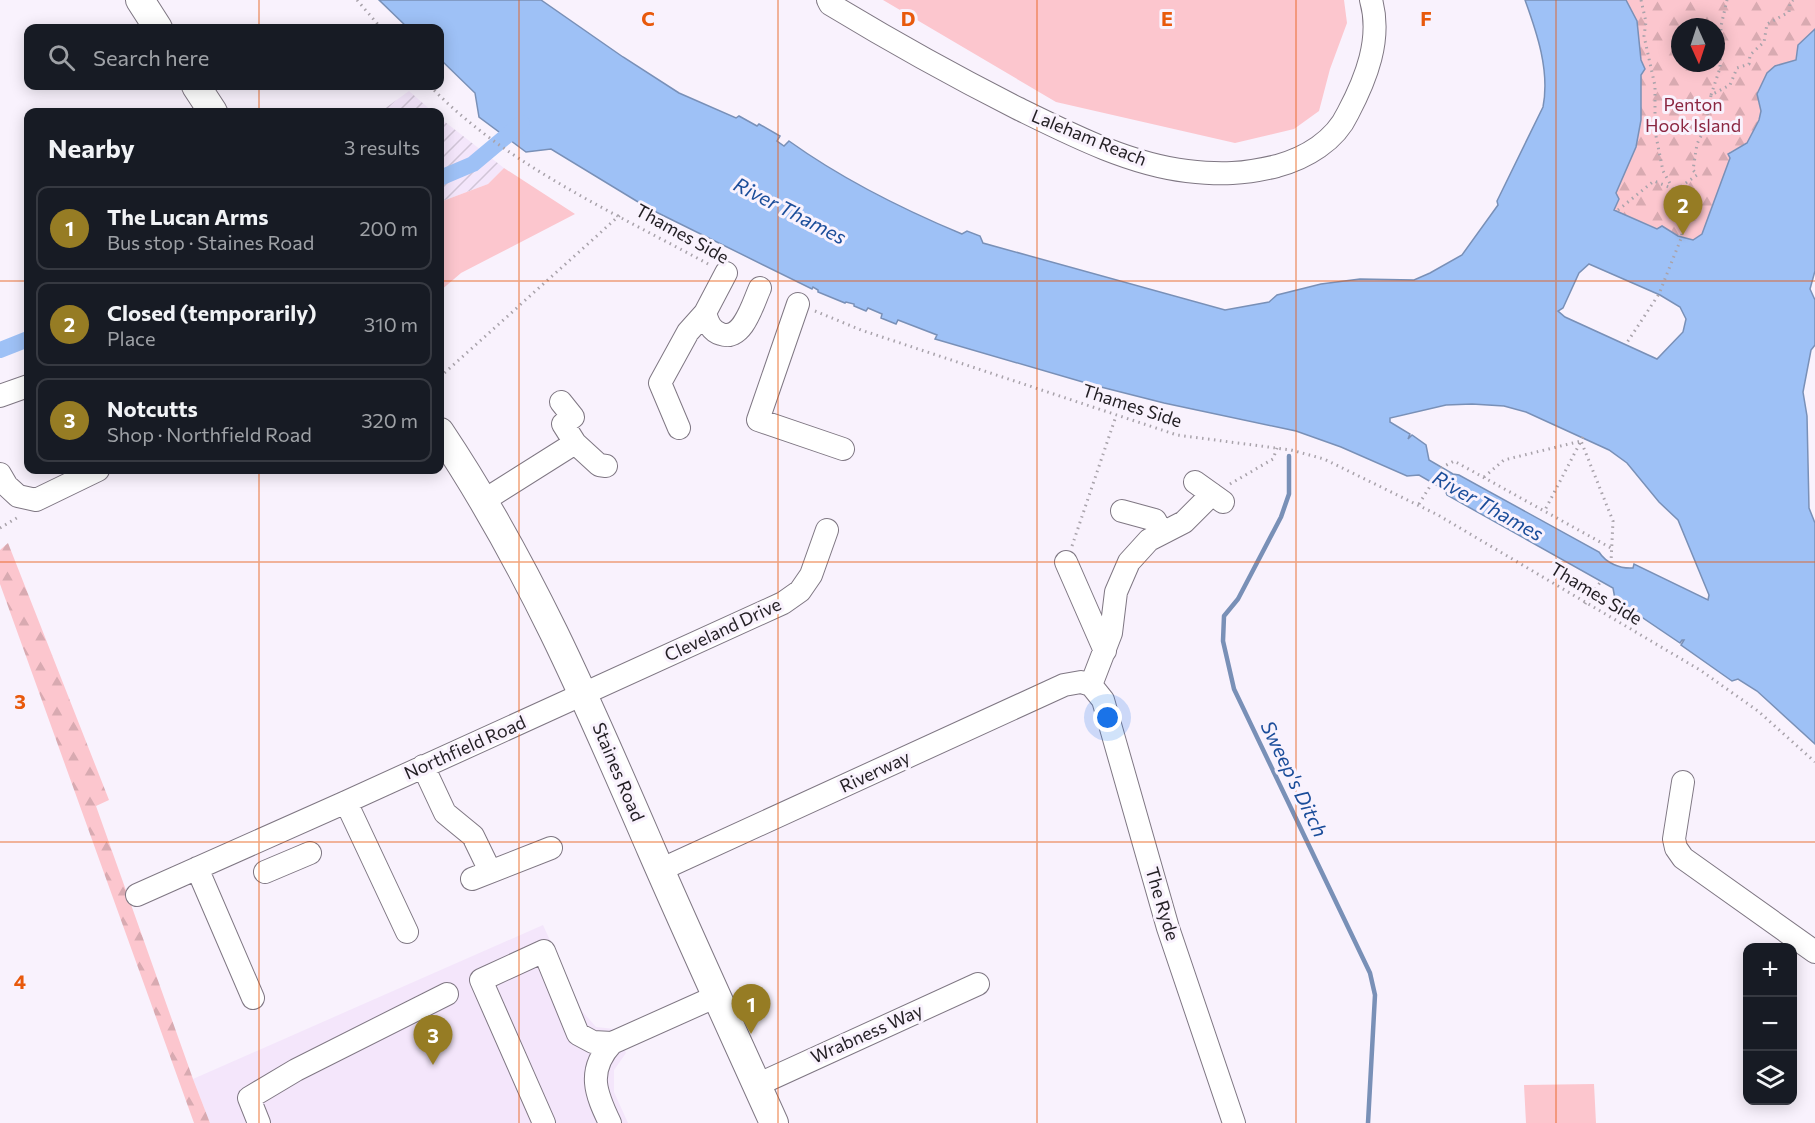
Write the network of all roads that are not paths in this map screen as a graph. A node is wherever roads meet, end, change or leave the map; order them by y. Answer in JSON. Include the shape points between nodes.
{"nodes":[{"id":1,"x":140,"y":0,"type":"edge"},
{"id":2,"x":1371,"y":0,"type":"edge"},
{"id":3,"x":826,"y":1,"type":"edge"},
{"id":4,"x":155,"y":24,"type":"edge"},
{"id":5,"x":199,"y":90,"type":"edge"},
{"id":6,"x":210,"y":108,"type":"edge"},
{"id":7,"x":726,"y":273,"type":"road end"},
{"id":8,"x":760,"y":288,"type":"dead end"},
{"id":9,"x":798,"y":304,"type":"road end"},
{"id":10,"x":705,"y":313,"type":"junction"},
{"id":11,"x":24,"y":387,"type":"edge"},
{"id":12,"x":0,"y":396,"type":"edge"},
{"id":13,"x":561,"y":402,"type":"dead end"},
{"id":14,"x":680,"y":428,"type":"dead end"},
{"id":15,"x":444,"y":438,"type":"edge"},
{"id":16,"x":575,"y":442,"type":"junction"},
{"id":17,"x":843,"y":449,"type":"dead end"},
{"id":18,"x":606,"y":466,"type":"dead end"},
{"id":19,"x":0,"y":474,"type":"edge"},
{"id":20,"x":90,"y":474,"type":"edge"},
{"id":21,"x":1210,"y":493,"type":"road end"},
{"id":22,"x":483,"y":501,"type":"junction"},
{"id":23,"x":1122,"y":511,"type":"dead end"},
{"id":24,"x":827,"y":530,"type":"dead end"},
{"id":25,"x":1162,"y":533,"type":"junction"},
{"id":26,"x":1066,"y":562,"type":"dead end"},
{"id":27,"x":1105,"y":651,"type":"junction"},
{"id":28,"x":1091,"y":686,"type":"junction"},
{"id":29,"x":584,"y":694,"type":"junction"},
{"id":30,"x":423,"y":766,"type":"junction"},
{"id":31,"x":1683,"y":782,"type":"dead end"},
{"id":32,"x":346,"y":802,"type":"junction"},
{"id":33,"x":274,"y":834,"type":"junction"},
{"id":34,"x":551,"y":848,"type":"dead end"},
{"id":35,"x":310,"y":853,"type":"dead end"},
{"id":36,"x":287,"y":862,"type":"junction"},
{"id":37,"x":197,"y":868,"type":"junction"},
{"id":38,"x":660,"y":870,"type":"junction"},
{"id":39,"x":265,"y":872,"type":"dead end"},
{"id":40,"x":137,"y":895,"type":"dead end"},
{"id":41,"x":407,"y":932,"type":"dead end"},
{"id":42,"x":1815,"y":952,"type":"edge"},
{"id":43,"x":978,"y":984,"type":"dead end"},
{"id":44,"x":447,"y":994,"type":"dead end"},
{"id":45,"x":717,"y":996,"type":"junction"},
{"id":46,"x":253,"y":998,"type":"dead end"},
{"id":47,"x":612,"y":1043,"type":"junction"},
{"id":48,"x":757,"y":1084,"type":"junction"},
{"id":49,"x":259,"y":1123,"type":"edge"},
{"id":50,"x":544,"y":1123,"type":"edge"},
{"id":51,"x":610,"y":1123,"type":"edge"},
{"id":52,"x":774,"y":1123,"type":"edge"},
{"id":53,"x":1234,"y":1123,"type":"edge"}],
"edges":[{"from":1,"to":4,"type":"main road"},
{"from":2,"to":3,"type":"street","name":"Laleham Reach","via":[[1374,26],[1368,66],[1345,120],[1324,144],[1300,158],[1237,174],[1185,171],[1153,164],[1069,133],[960,79]]},
{"from":5,"to":6,"type":"main road"},
{"from":7,"to":10,"type":"street"},
{"from":8,"to":10,"type":"street","via":[[734,335],[715,332]]},
{"from":9,"to":17,"type":"street","via":[[758,420]]},
{"from":10,"to":14,"type":"street","via":[[688,332],[660,384]]},
{"from":11,"to":12,"type":"street"},
{"from":13,"to":16,"type":"street","via":[[573,417],[563,424]]},
{"from":15,"to":22,"type":"main road","name":"Staines Road"},
{"from":16,"to":18,"type":"street","via":[[599,465]]},
{"from":16,"to":22,"type":"street"},
{"from":19,"to":20,"type":"street","via":[[18,496],[36,500]]},
{"from":21,"to":25,"type":"street","via":[[1184,522]]},
{"from":22,"to":29,"type":"main road","name":"Staines Road","via":[[522,568]]},
{"from":23,"to":25,"type":"street","via":[[1155,520]]},
{"from":24,"to":29,"type":"street","name":"Cleveland Drive","via":[[811,575],[800,591]]},
{"from":25,"to":27,"type":"street","via":[[1149,540],[1129,562],[1116,592]]},
{"from":26,"to":27,"type":"street"},
{"from":27,"to":28,"type":"street"},
{"from":28,"to":38,"type":"street","name":"Riverway","via":[[1081,682],[1064,685]]},
{"from":28,"to":53,"type":"street","name":"The Ryde","via":[[1103,700],[1168,928]]},
{"from":29,"to":30,"type":"street","name":"Northfield Road"},
{"from":29,"to":38,"type":"main road","name":"Staines Road"},
{"from":30,"to":32,"type":"street","name":"Northfield Road"},
{"from":30,"to":34,"type":"street","via":[[445,813],[472,836],[481,875]]},
{"from":31,"to":42,"type":"street","via":[[1674,839],[1683,858]]},
{"from":32,"to":33,"type":"street","name":"Northfield Road"},
{"from":32,"to":41,"type":"street"},
{"from":33,"to":36,"type":"street"},
{"from":33,"to":37,"type":"street","name":"Northfield Road"},
{"from":35,"to":36,"type":"street"},
{"from":36,"to":39,"type":"street"},
{"from":37,"to":40,"type":"street","name":"Northfield Road"},
{"from":37,"to":46,"type":"street"},
{"from":38,"to":45,"type":"main road","name":"Staines Road"},
{"from":43,"to":48,"type":"street","name":"Wrabness Way"},
{"from":44,"to":49,"type":"street","via":[[249,1098]]},
{"from":45,"to":47,"type":"street"},
{"from":45,"to":48,"type":"main road","name":"Staines Road"},
{"from":47,"to":50,"type":"street","via":[[593,1042],[578,1034],[544,951],[482,980]]},
{"from":47,"to":51,"type":"street","via":[[602,1058],[595,1087]]},
{"from":48,"to":52,"type":"main road","name":"Staines Road"}]}
